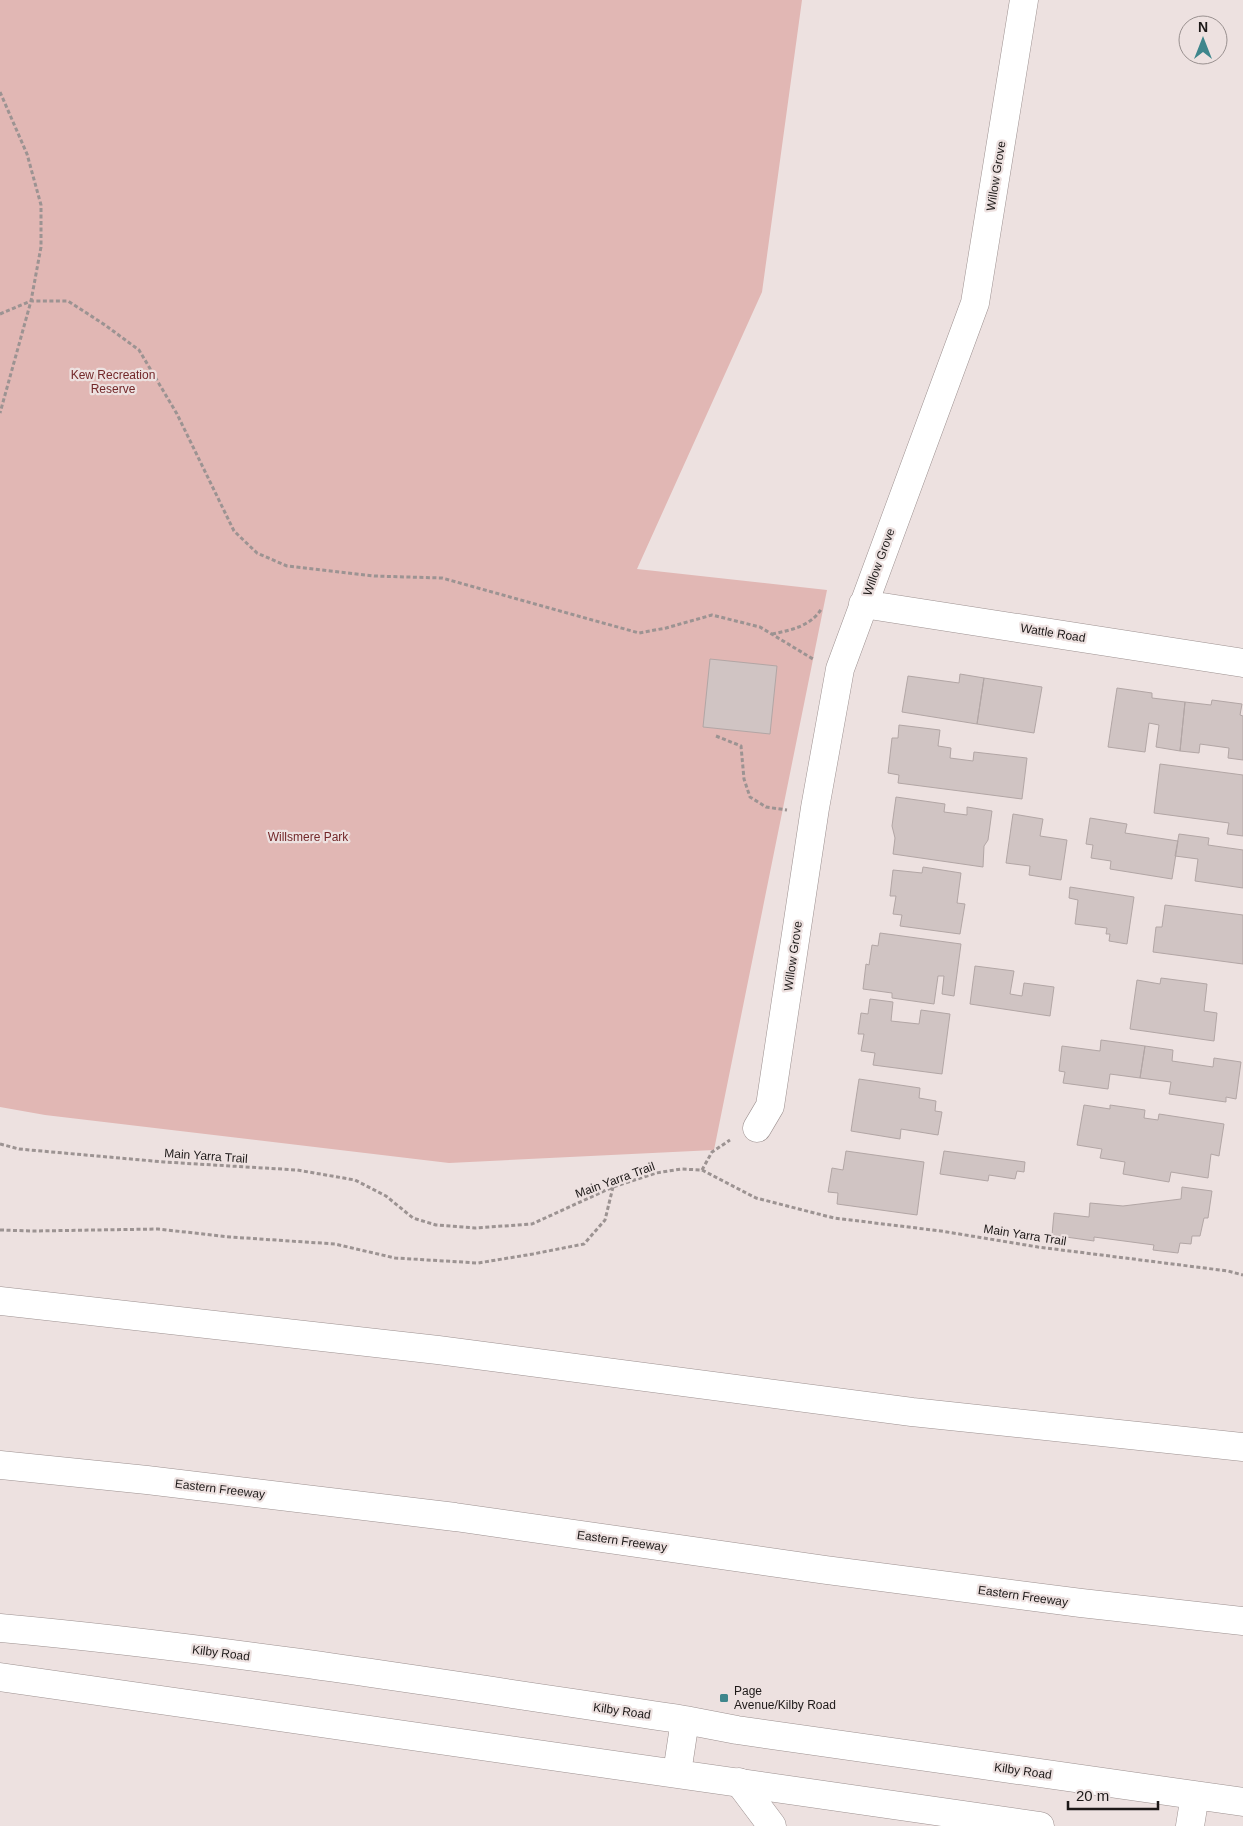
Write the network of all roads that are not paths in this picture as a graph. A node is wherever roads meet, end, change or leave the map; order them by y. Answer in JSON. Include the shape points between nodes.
{"nodes":[{"id":1,"x":1024,"y":0,"type":"edge"},
{"id":2,"x":863,"y":604,"type":"junction"},
{"id":3,"x":1243,"y":663,"type":"edge"},
{"id":4,"x":757,"y":1128,"type":"road end"},
{"id":5,"x":0,"y":1301,"type":"edge"},
{"id":6,"x":1243,"y":1447,"type":"edge"},
{"id":7,"x":0,"y":1465,"type":"edge"},
{"id":8,"x":1243,"y":1620,"type":"edge"},
{"id":9,"x":0,"y":1628,"type":"edge"},
{"id":10,"x":0,"y":1677,"type":"edge"},
{"id":11,"x":685,"y":1720,"type":"junction"},
{"id":12,"x":677,"y":1773,"type":"junction"},
{"id":13,"x":739,"y":1782,"type":"junction"},
{"id":14,"x":1195,"y":1796,"type":"junction"},
{"id":15,"x":1243,"y":1802,"type":"edge"},
{"id":16,"x":772,"y":1826,"type":"edge"},
{"id":17,"x":1040,"y":1826,"type":"edge"},
{"id":18,"x":1190,"y":1826,"type":"edge"}],
"edges":[{"from":1,"to":2,"type":"main road","name":"Willow Grove","via":[[975,303]]},
{"from":2,"to":3,"type":"main road","name":"Wattle Road"},
{"from":2,"to":4,"type":"main road","name":"Willow Grove","via":[[840,669],[815,808],[770,1106]]},
{"from":5,"to":6,"type":"main road","via":[[438,1350],[912,1412]]},
{"from":7,"to":8,"type":"main road","name":"Eastern Freeway","via":[[455,1517],[1051,1600]]},
{"from":9,"to":11,"type":"main road","name":"Kilby Road","via":[[102,1637],[280,1660]]},
{"from":10,"to":12,"type":"main road"},
{"from":11,"to":12,"type":"main road"},
{"from":11,"to":14,"type":"main road","name":"Kilby Road"},
{"from":12,"to":13,"type":"main road"},
{"from":13,"to":16,"type":"main road"},
{"from":13,"to":17,"type":"main road"},
{"from":14,"to":15,"type":"main road","name":"Kilby Road"},
{"from":14,"to":18,"type":"main road"}]}
